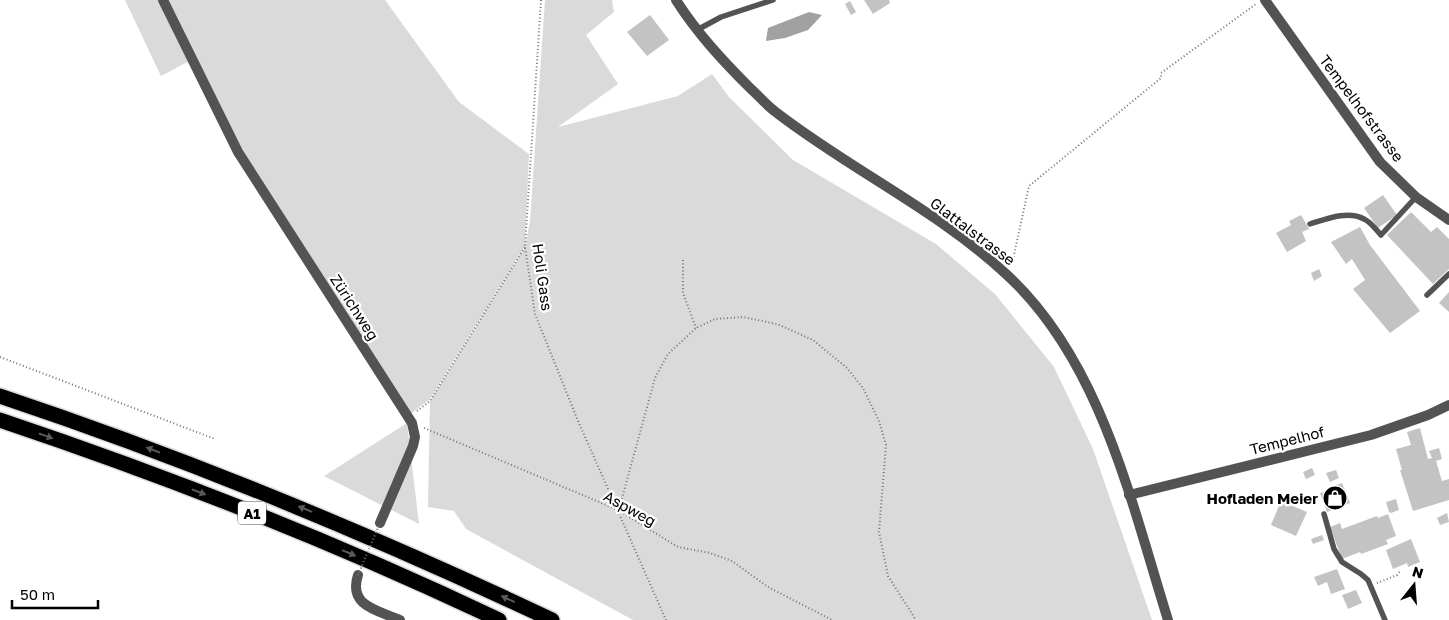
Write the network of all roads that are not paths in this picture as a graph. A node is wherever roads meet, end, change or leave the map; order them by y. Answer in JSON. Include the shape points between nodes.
{"nodes":[{"id":1,"x":163,"y":0,"type":"edge"},
{"id":2,"x":676,"y":0,"type":"edge"},
{"id":3,"x":774,"y":0,"type":"edge"},
{"id":4,"x":1264,"y":0,"type":"edge"},
{"id":5,"x":697,"y":30,"type":"junction"},
{"id":6,"x":1416,"y":197,"type":"junction"},
{"id":7,"x":1449,"y":220,"type":"edge"},
{"id":8,"x":1310,"y":224,"type":"dead end"},
{"id":9,"x":1449,"y":274,"type":"edge"},
{"id":10,"x":1427,"y":295,"type":"dead end"},
{"id":11,"x":0,"y":396,"type":"edge"},
{"id":12,"x":1449,"y":405,"type":"edge"},
{"id":13,"x":0,"y":420,"type":"edge"},
{"id":14,"x":1129,"y":495,"type":"junction"},
{"id":15,"x":1324,"y":514,"type":"dead end"},
{"id":16,"x":380,"y":523,"type":"road end"},
{"id":17,"x":358,"y":575,"type":"road end"},
{"id":18,"x":400,"y":620,"type":"edge"},
{"id":19,"x":499,"y":620,"type":"edge"},
{"id":20,"x":552,"y":620,"type":"edge"},
{"id":21,"x":1168,"y":620,"type":"edge"},
{"id":22,"x":1385,"y":620,"type":"edge"}],
"edges":[{"from":1,"to":16,"type":"street","name":"Zürichweg","via":[[238,152],[411,421],[415,437],[413,446]]},
{"from":2,"to":5,"type":"street","name":"Glattalstrasse"},
{"from":3,"to":5,"type":"lane","via":[[721,17]]},
{"from":4,"to":6,"type":"street","name":"Tempelhofstrasse","via":[[1380,162]]},
{"from":5,"to":14,"type":"street","name":"Glattalstrasse","via":[[720,58],[775,112],[951,229],[1007,274],[1045,316],[1074,360],[1100,412]]},
{"from":6,"to":7,"type":"street","name":"Tempelhofstrasse"},
{"from":6,"to":8,"type":"lane","via":[[1381,235],[1368,221],[1355,216],[1329,218]]},
{"from":9,"to":10,"type":"lane"},
{"from":20,"to":11,"type":"highway","number":"A1","one_way":true,"via":[[439,567],[275,497],[150,448]]},
{"from":12,"to":14,"type":"street","name":"Tempelhof","via":[[1371,435]]},
{"from":13,"to":19,"type":"highway","number":"A1","one_way":true,"via":[[258,515]]},
{"from":14,"to":21,"type":"street","name":"Glattalstrasse"},
{"from":15,"to":22,"type":"lane","via":[[1334,548],[1342,562],[1368,580]]},
{"from":17,"to":18,"type":"street","via":[[355,585],[358,599]]}]}
